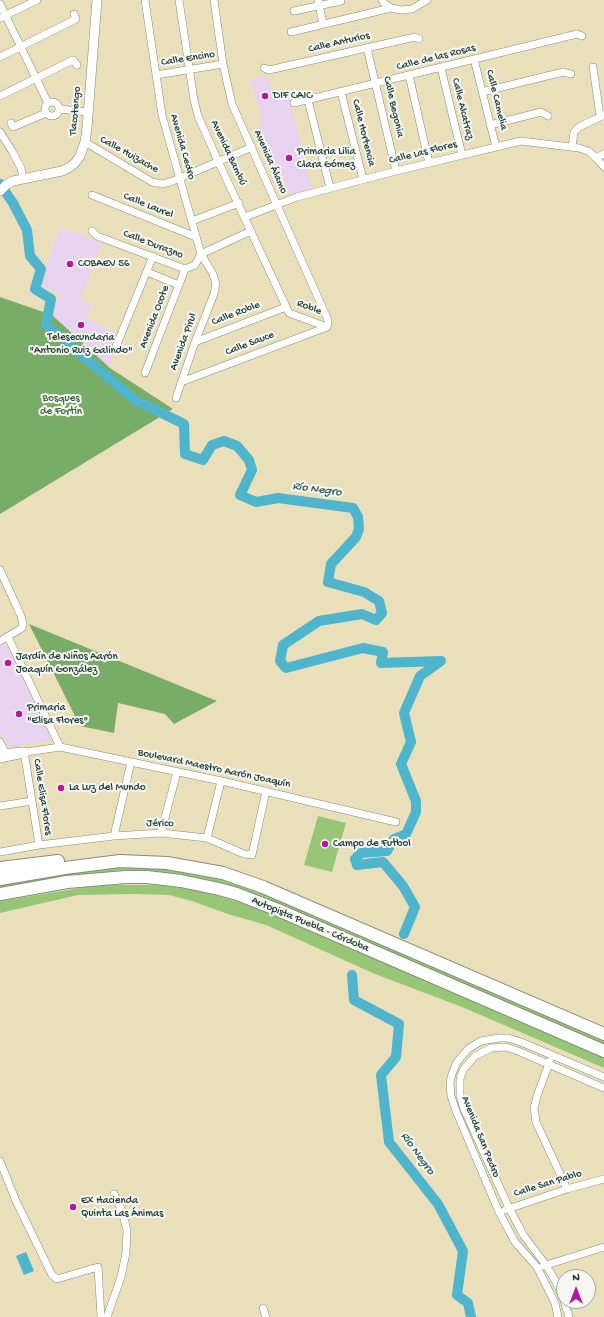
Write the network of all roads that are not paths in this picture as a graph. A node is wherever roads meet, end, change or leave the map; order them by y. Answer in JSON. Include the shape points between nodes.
{"nodes":[{"id":1,"x":37,"y":0,"type":"edge"},
{"id":2,"x":97,"y":0,"type":"edge"},
{"id":3,"x":145,"y":0,"type":"edge"},
{"id":4,"x":179,"y":0,"type":"edge"},
{"id":5,"x":214,"y":0,"type":"edge"},
{"id":6,"x":382,"y":0,"type":"edge"},
{"id":7,"x":427,"y":0,"type":"edge"},
{"id":8,"x":341,"y":1,"type":"edge"},
{"id":9,"x":319,"y":3,"type":"edge"},
{"id":10,"x":0,"y":4,"type":"edge"},
{"id":11,"x":391,"y":8,"type":"junction"},
{"id":12,"x":294,"y":11,"type":"dead end"},
{"id":13,"x":74,"y":14,"type":"dead end"},
{"id":14,"x":3,"y":16,"type":"edge"},
{"id":15,"x":323,"y":24,"type":"junction"},
{"id":16,"x":292,"y":32,"type":"dead end"},
{"id":17,"x":582,"y":36,"type":"dead end"},
{"id":18,"x":419,"y":40,"type":"dead end"},
{"id":19,"x":21,"y":47,"type":"junction"},
{"id":20,"x":367,"y":48,"type":"junction"},
{"id":21,"x":0,"y":57,"type":"edge"},
{"id":22,"x":474,"y":59,"type":"junction"},
{"id":23,"x":223,"y":64,"type":"junction"},
{"id":24,"x":77,"y":65,"type":"dead end"},
{"id":25,"x":593,"y":67,"type":"dead end"},
{"id":26,"x":264,"y":68,"type":"dead end"},
{"id":27,"x":441,"y":68,"type":"junction"},
{"id":28,"x":189,"y":70,"type":"junction"},
{"id":29,"x":571,"y":74,"type":"dead end"},
{"id":30,"x":156,"y":75,"type":"junction"},
{"id":31,"x":408,"y":76,"type":"junction"},
{"id":32,"x":37,"y":77,"type":"junction"},
{"id":33,"x":376,"y":84,"type":"junction"},
{"id":34,"x":341,"y":92,"type":"junction"},
{"id":35,"x":482,"y":92,"type":"junction"},
{"id":36,"x":0,"y":96,"type":"edge"},
{"id":37,"x":308,"y":100,"type":"junction"},
{"id":38,"x":48,"y":103,"type":"junction"},
{"id":39,"x":294,"y":104,"type":"dead end"},
{"id":40,"x":59,"y":109,"type":"junction"},
{"id":41,"x":88,"y":112,"type":"junction"},
{"id":42,"x":46,"y":113,"type":"junction"},
{"id":43,"x":548,"y":116,"type":"dead end"},
{"id":44,"x":602,"y":116,"type":"edge"},
{"id":45,"x":11,"y":123,"type":"dead end"},
{"id":46,"x":490,"y":125,"type":"junction"},
{"id":47,"x":0,"y":132,"type":"edge"},
{"id":48,"x":85,"y":142,"type":"junction"},
{"id":49,"x":252,"y":147,"type":"junction"},
{"id":50,"x":496,"y":147,"type":"junction"},
{"id":51,"x":572,"y":147,"type":"junction"},
{"id":52,"x":604,"y":154,"type":"edge"},
{"id":53,"x":462,"y":155,"type":"junction"},
{"id":54,"x":596,"y":158,"type":"junction"},
{"id":55,"x":218,"y":162,"type":"junction"},
{"id":56,"x":429,"y":163,"type":"junction"},
{"id":57,"x":604,"y":167,"type":"edge"},
{"id":58,"x":396,"y":171,"type":"junction"},
{"id":59,"x":23,"y":178,"type":"junction"},
{"id":60,"x":180,"y":178,"type":"junction"},
{"id":61,"x":363,"y":179,"type":"junction"},
{"id":62,"x":3,"y":188,"type":"edge"},
{"id":63,"x":330,"y":188,"type":"junction"},
{"id":64,"x":92,"y":195,"type":"dead end"},
{"id":65,"x":239,"y":203,"type":"junction"},
{"id":66,"x":277,"y":205,"type":"junction"},
{"id":67,"x":245,"y":218,"type":"junction"},
{"id":68,"x":192,"y":221,"type":"junction"},
{"id":69,"x":92,"y":231,"type":"dead end"},
{"id":70,"x":251,"y":231,"type":"junction"},
{"id":71,"x":196,"y":237,"type":"junction"},
{"id":72,"x":201,"y":254,"type":"junction"},
{"id":73,"x":153,"y":256,"type":"junction"},
{"id":74,"x":185,"y":269,"type":"junction"},
{"id":75,"x":147,"y":272,"type":"junction"},
{"id":76,"x":179,"y":284,"type":"junction"},
{"id":77,"x":214,"y":294,"type":"joint"},
{"id":78,"x":286,"y":307,"type":"junction"},
{"id":79,"x":327,"y":327,"type":"junction"},
{"id":80,"x":195,"y":342,"type":"junction"},
{"id":81,"x":115,"y":349,"type":"dead end"},
{"id":82,"x":145,"y":374,"type":"dead end"},
{"id":83,"x":181,"y":382,"type":"junction"},
{"id":84,"x":176,"y":398,"type":"dead end"},
{"id":85,"x":0,"y":570,"type":"edge"},
{"id":86,"x":8,"y":637,"type":"junction"},
{"id":87,"x":0,"y":641,"type":"edge"},
{"id":88,"x":0,"y":742,"type":"edge"},
{"id":89,"x":60,"y":747,"type":"junction"},
{"id":90,"x":25,"y":753,"type":"junction"},
{"id":91,"x":5,"y":754,"type":"edge"},
{"id":92,"x":0,"y":759,"type":"edge"},
{"id":93,"x":131,"y":762,"type":"junction"},
{"id":94,"x":177,"y":772,"type":"junction"},
{"id":95,"x":221,"y":781,"type":"junction"},
{"id":96,"x":266,"y":791,"type":"junction"},
{"id":97,"x":32,"y":801,"type":"junction"},
{"id":98,"x":0,"y":806,"type":"edge"},
{"id":99,"x":396,"y":822,"type":"dead end"},
{"id":100,"x":161,"y":833,"type":"junction"},
{"id":101,"x":114,"y":836,"type":"junction"},
{"id":102,"x":207,"y":838,"type":"junction"},
{"id":103,"x":39,"y":845,"type":"junction"},
{"id":104,"x":0,"y":852,"type":"edge"},
{"id":105,"x":120,"y":861,"type":"junction"},
{"id":106,"x":0,"y":868,"type":"edge"},
{"id":107,"x":0,"y":879,"type":"edge"},
{"id":108,"x":0,"y":894,"type":"edge"},
{"id":109,"x":604,"y":1034,"type":"edge"},
{"id":110,"x":604,"y":1051,"type":"edge"},
{"id":111,"x":552,"y":1055,"type":"junction"},
{"id":112,"x":548,"y":1064,"type":"junction"},
{"id":113,"x":604,"y":1077,"type":"edge"},
{"id":114,"x":604,"y":1088,"type":"edge"},
{"id":115,"x":0,"y":1161,"type":"edge"},
{"id":116,"x":604,"y":1179,"type":"edge"},
{"id":117,"x":567,"y":1190,"type":"junction"},
{"id":118,"x":114,"y":1194,"type":"dead end"},
{"id":119,"x":509,"y":1208,"type":"junction"},
{"id":120,"x":500,"y":1212,"type":"junction"},
{"id":121,"x":604,"y":1247,"type":"edge"},
{"id":122,"x":546,"y":1265,"type":"junction"},
{"id":123,"x":537,"y":1268,"type":"junction"},
{"id":124,"x":556,"y":1282,"type":"edge"},
{"id":125,"x":263,"y":1308,"type":"dead end"},
{"id":126,"x":100,"y":1317,"type":"edge"},
{"id":127,"x":107,"y":1317,"type":"edge"},
{"id":128,"x":266,"y":1317,"type":"edge"},
{"id":129,"x":558,"y":1317,"type":"edge"}],
"edges":[{"from":1,"to":14,"type":"street"},
{"from":2,"to":41,"type":"street","name":"Tlacotengo"},
{"from":3,"to":30,"type":"street","name":"Avenida Cedro"},
{"from":4,"to":28,"type":"street","name":"Avenida Bambú"},
{"from":5,"to":23,"type":"street","name":"Avenida Álamo"},
{"from":6,"to":11,"type":"street"},
{"from":7,"to":11,"type":"street","via":[[412,9]]},
{"from":8,"to":9,"type":"street"},
{"from":9,"to":12,"type":"street"},
{"from":9,"to":15,"type":"street"},
{"from":10,"to":14,"type":"street"},
{"from":11,"to":15,"type":"street"},
{"from":13,"to":19,"type":"street","via":[[76,19]]},
{"from":14,"to":19,"type":"street"},
{"from":15,"to":16,"type":"street"},
{"from":17,"to":22,"type":"street","name":"Calle de las Rosas","via":[[577,34]]},
{"from":18,"to":20,"type":"street","name":"Calle Anturios","via":[[415,37]]},
{"from":19,"to":21,"type":"street"},
{"from":19,"to":32,"type":"street"},
{"from":20,"to":26,"type":"street","name":"Calle Anturios","via":[[269,70]]},
{"from":20,"to":33,"type":"street","name":"Calle Begonia"},
{"from":22,"to":27,"type":"street","name":"Calle de las Rosas"},
{"from":22,"to":35,"type":"street","name":"Calle Camelia"},
{"from":23,"to":28,"type":"street","name":"Calle Encino"},
{"from":23,"to":49,"type":"street","name":"Avenida Álamo","via":[[232,104]]},
{"from":24,"to":32,"type":"street","via":[[74,60]]},
{"from":25,"to":44,"type":"street"},
{"from":27,"to":31,"type":"street","name":"Calle de las Rosas"},
{"from":27,"to":53,"type":"street","name":"Calle Alcatraz"},
{"from":28,"to":30,"type":"street","name":"Calle Encino"},
{"from":28,"to":55,"type":"street","name":"Avenida Bambú","via":[[198,116]]},
{"from":29,"to":35,"type":"street","via":[[563,72]]},
{"from":30,"to":60,"type":"street","name":"Avenida Cedro","via":[[162,115]]},
{"from":31,"to":33,"type":"street","name":"Calle de las Rosas"},
{"from":31,"to":56,"type":"street"},
{"from":32,"to":36,"type":"street"},
{"from":32,"to":38,"type":"street"},
{"from":33,"to":34,"type":"street","name":"Calle de las Rosas"},
{"from":33,"to":58,"type":"street","name":"Calle Begonia"},
{"from":34,"to":37,"type":"street","name":"Calle de las Rosas"},
{"from":34,"to":61,"type":"street","name":"Calle Hortencia"},
{"from":35,"to":46,"type":"street","name":"Calle Camelia"},
{"from":37,"to":39,"type":"street","name":"Calle de las Rosas"},
{"from":37,"to":63,"type":"street"},
{"from":38,"to":40,"type":"street","via":[[55,103]]},
{"from":38,"to":42,"type":"street","via":[[45,106]]},
{"from":40,"to":41,"type":"street"},
{"from":40,"to":42,"type":"street","via":[[54,116]]},
{"from":41,"to":48,"type":"street","name":"Tlacotengo"},
{"from":42,"to":45,"type":"street","via":[[14,127]]},
{"from":43,"to":46,"type":"street","via":[[541,112]]},
{"from":44,"to":51,"type":"street","via":[[574,132]]},
{"from":46,"to":50,"type":"street","name":"Calle Camelia"},
{"from":47,"to":59,"type":"street","via":[[21,168]]},
{"from":48,"to":59,"type":"street","name":"Tlacotengo","via":[[80,156],[70,167],[46,175]]},
{"from":48,"to":60,"type":"street","name":"Calle Huizache","via":[[152,182],[162,184]]},
{"from":49,"to":55,"type":"street","name":"Calle Huizache"},
{"from":49,"to":66,"type":"street","name":"Avenida Álamo"},
{"from":50,"to":51,"type":"street","name":"Calle Las Flores","via":[[520,141]]},
{"from":50,"to":53,"type":"street","name":"Calle Las Flores"},
{"from":51,"to":54,"type":"street","name":"Calle Las Flores","via":[[588,151]]},
{"from":52,"to":54,"type":"street"},
{"from":53,"to":56,"type":"street","name":"Calle Las Flores"},
{"from":54,"to":57,"type":"street","name":"Calle Las Flores"},
{"from":55,"to":60,"type":"street","name":"Calle Huizache"},
{"from":55,"to":65,"type":"street","name":"Avenida Bambú"},
{"from":56,"to":58,"type":"street","name":"Calle Las Flores"},
{"from":58,"to":61,"type":"street","name":"Calle Las Flores"},
{"from":59,"to":62,"type":"street","name":"Tlacotengo"},
{"from":60,"to":68,"type":"street","name":"Avenida Cedro"},
{"from":61,"to":63,"type":"street","name":"Calle Las Flores"},
{"from":63,"to":66,"type":"street","name":"Calle Las Flores"},
{"from":64,"to":71,"type":"street","name":"Calle Laurel"},
{"from":65,"to":67,"type":"street","name":"Avenida Bambú"},
{"from":65,"to":68,"type":"street"},
{"from":66,"to":67,"type":"street","name":"Calle Las Flores"},
{"from":66,"to":79,"type":"street","name":"Avenida Álamo","via":[[328,320]]},
{"from":67,"to":70,"type":"street","name":"Avenida Bambú"},
{"from":68,"to":71,"type":"street","name":"Avenida Cedro"},
{"from":69,"to":73,"type":"street","name":"Calle Durazno","via":[[98,236]]},
{"from":70,"to":72,"type":"street"},
{"from":70,"to":78,"type":"street","name":"Avenida Bambú"},
{"from":71,"to":72,"type":"street","name":"Avenida Cedro"},
{"from":72,"to":74,"type":"street","name":"Calle Durazno","via":[[195,265]]},
{"from":72,"to":77,"type":"street","name":"Avenida Cedro","via":[[213,274],[216,284]]},
{"from":73,"to":74,"type":"street","name":"Calle Durazno"},
{"from":73,"to":75,"type":"street"},
{"from":74,"to":76,"type":"street","name":"Avenida Ocote"},
{"from":75,"to":76,"type":"street"},
{"from":75,"to":81,"type":"street"},
{"from":76,"to":82,"type":"street","name":"Avenida Ocote"},
{"from":77,"to":80,"type":"street","name":"Avenida Pirul"},
{"from":78,"to":79,"type":"street","name":"Roble","via":[[289,313]]},
{"from":78,"to":80,"type":"street","name":"Calle Roble"},
{"from":79,"to":83,"type":"street","name":"Calle Sauce"},
{"from":80,"to":83,"type":"street","name":"Avenida Pirul"},
{"from":83,"to":84,"type":"street","name":"Avenida Pirul"},
{"from":85,"to":86,"type":"street","via":[[23,621],[22,628]]},
{"from":86,"to":87,"type":"street"},
{"from":86,"to":89,"type":"street"},
{"from":88,"to":91,"type":"street"},
{"from":89,"to":90,"type":"street","name":"Boulevard Maestro Aarón Joaquín"},
{"from":89,"to":93,"type":"street","name":"Boulevard Maestro Aarón Joaquín"},
{"from":90,"to":91,"type":"street","name":"Boulevard Maestro Aarón Joaquín"},
{"from":90,"to":97,"type":"street","name":"Calle Elisa Flores"},
{"from":91,"to":92,"type":"street","name":"Boulevard Maestro Aarón Joaquín"},
{"from":93,"to":94,"type":"street","name":"Boulevard Maestro Aarón Joaquín"},
{"from":93,"to":101,"type":"street"},
{"from":94,"to":95,"type":"street","name":"Boulevard Maestro Aarón Joaquín"},
{"from":94,"to":100,"type":"street"},
{"from":95,"to":96,"type":"street","name":"Boulevard Maestro Aarón Joaquín"},
{"from":95,"to":102,"type":"street"},
{"from":96,"to":99,"type":"street","name":"Boulevard Maestro Aarón Joaquín"},
{"from":96,"to":102,"type":"street","name":"Jérico","via":[[252,855]]},
{"from":97,"to":98,"type":"street"},
{"from":97,"to":103,"type":"street","name":"Calle Elisa Flores"},
{"from":100,"to":101,"type":"street","name":"Jérico"},
{"from":100,"to":102,"type":"street","name":"Jérico"},
{"from":101,"to":103,"type":"street","name":"Jérico"},
{"from":103,"to":104,"type":"street","name":"Jérico"},
{"from":105,"to":106,"type":"highway","via":[[85,859]]},
{"from":105,"to":107,"type":"highway","name":"Autopista Puebla - Córdoba"},
{"from":105,"to":109,"type":"highway","name":"Autopista Puebla - Córdoba","via":[[191,866],[256,884]]},
{"from":108,"to":110,"type":"highway","name":"Autopista Puebla - Córdoba","via":[[67,882],[126,877],[181,881],[219,889],[278,910]]},
{"from":111,"to":112,"type":"street"},
{"from":111,"to":113,"type":"street","name":"Avenida San Pedro"},
{"from":111,"to":120,"type":"street","name":"Avenida San Pedro","via":[[508,1038],[492,1039],[468,1049],[457,1062],[452,1074],[451,1096],[456,1112]]},
{"from":112,"to":114,"type":"street","name":"Avenida San Pedro"},
{"from":112,"to":117,"type":"street","via":[[534,1108],[536,1122]]},
{"from":112,"to":119,"type":"street","name":"Avenida San Pedro","via":[[506,1047],[491,1048],[475,1056],[463,1070],[460,1078],[460,1096],[464,1109]]},
{"from":115,"to":126,"type":"street","via":[[16,1201],[52,1275],[57,1278],[98,1267]]},
{"from":116,"to":117,"type":"street","name":"Calle San Pablo"},
{"from":117,"to":119,"type":"street","name":"Calle San Pablo"},
{"from":118,"to":127,"type":"street","via":[[127,1230],[126,1253]]},
{"from":119,"to":120,"type":"street","name":"Calle San Pablo"},
{"from":119,"to":122,"type":"street","name":"Avenida San Pedro","via":[[524,1236]]},
{"from":120,"to":123,"type":"street","name":"Avenida San Pedro","via":[[515,1242]]},
{"from":121,"to":122,"type":"street"},
{"from":122,"to":123,"type":"street"},
{"from":122,"to":124,"type":"street","name":"Avenida San Pedro"},
{"from":123,"to":129,"type":"street","name":"Avenida San Pedro","via":[[555,1303]]},
{"from":125,"to":128,"type":"street"}]}
